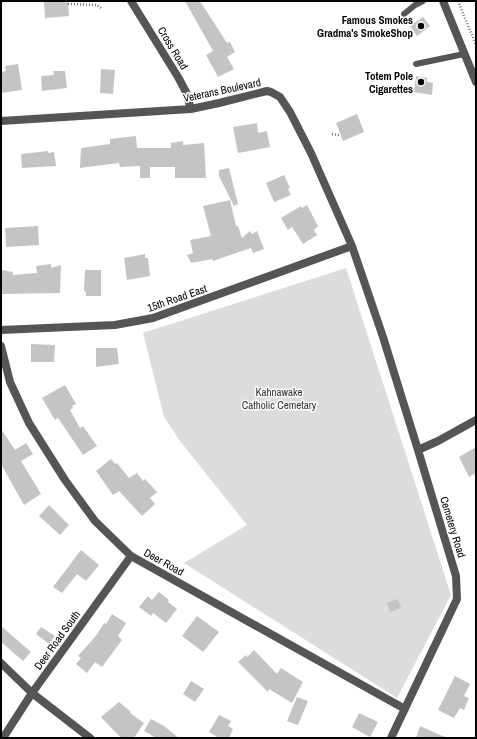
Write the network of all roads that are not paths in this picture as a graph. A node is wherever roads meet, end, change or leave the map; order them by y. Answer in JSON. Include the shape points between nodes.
{"nodes":[{"id":1,"x":131,"y":1,"type":"edge"},
{"id":2,"x":423,"y":1,"type":"edge"},
{"id":3,"x":443,"y":1,"type":"edge"},
{"id":4,"x":404,"y":14,"type":"dead end"},
{"id":5,"x":464,"y":54,"type":"junction"},
{"id":6,"x":416,"y":64,"type":"dead end"},
{"id":7,"x":476,"y":82,"type":"edge"},
{"id":8,"x":192,"y":109,"type":"junction"},
{"id":9,"x":1,"y":121,"type":"edge"},
{"id":10,"x":352,"y":246,"type":"junction"},
{"id":11,"x":1,"y":330,"type":"edge"},
{"id":12,"x":383,"y":337,"type":"joint"},
{"id":13,"x":1,"y":346,"type":"edge"},
{"id":14,"x":476,"y":420,"type":"edge"},
{"id":15,"x":418,"y":450,"type":"junction"},
{"id":16,"x":131,"y":556,"type":"junction"},
{"id":17,"x":1,"y":663,"type":"edge"},
{"id":18,"x":32,"y":693,"type":"junction"},
{"id":19,"x":404,"y":709,"type":"junction"},
{"id":20,"x":3,"y":738,"type":"edge"},
{"id":21,"x":90,"y":738,"type":"edge"},
{"id":22,"x":391,"y":738,"type":"edge"}],
"edges":[{"from":1,"to":8,"type":"street","name":"Cross Road","via":[[178,77]]},
{"from":2,"to":4,"type":"lane"},
{"from":3,"to":5,"type":"street"},
{"from":5,"to":6,"type":"lane"},
{"from":5,"to":7,"type":"street"},
{"from":8,"to":9,"type":"street","name":"Veterans Boulevard"},
{"from":8,"to":10,"type":"street","name":"Veterans Boulevard","via":[[262,91],[280,97],[307,144]]},
{"from":10,"to":11,"type":"street","name":"15th Road East","via":[[153,318],[115,326]]},
{"from":10,"to":12,"type":"street","name":"Veterans Boulevard"},
{"from":12,"to":15,"type":"street","name":"Cemetery Road"},
{"from":13,"to":16,"type":"street","name":"Deer Road","via":[[10,382],[29,423],[95,521]]},
{"from":14,"to":15,"type":"street"},
{"from":15,"to":19,"type":"street","name":"Cemetery Road","via":[[456,576],[457,599]]},
{"from":16,"to":18,"type":"street","name":"Deer Road South"},
{"from":16,"to":19,"type":"street","name":"Deer Road"},
{"from":17,"to":18,"type":"street"},
{"from":18,"to":20,"type":"street","name":"Deer Road South"},
{"from":18,"to":21,"type":"street"},
{"from":19,"to":22,"type":"street","name":"Cemetery Road"}]}
